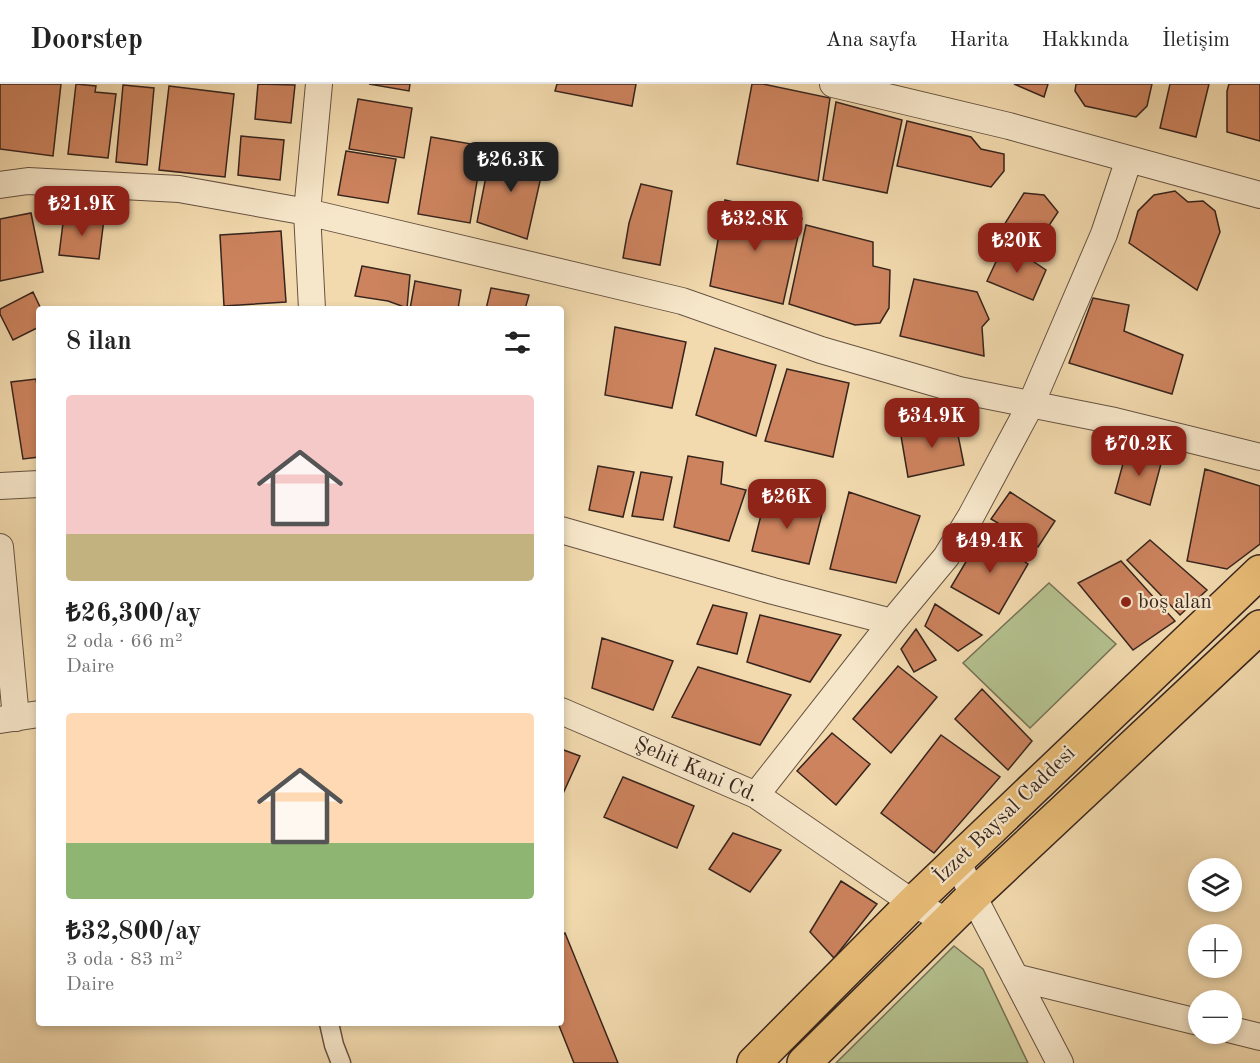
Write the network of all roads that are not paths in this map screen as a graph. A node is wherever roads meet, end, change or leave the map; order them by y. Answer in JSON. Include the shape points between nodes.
{"nodes":[{"id":1,"x":319,"y":84,"type":"edge"},
{"id":2,"x":833,"y":84,"type":"edge"},
{"id":3,"x":1129,"y":159,"type":"junction"},
{"id":4,"x":0,"y":186,"type":"edge"},
{"id":5,"x":1260,"y":195,"type":"edge"},
{"id":6,"x":308,"y":212,"type":"junction"},
{"id":7,"x":312,"y":306,"type":"edge"},
{"id":8,"x":1031,"y":404,"type":"junction"},
{"id":9,"x":1260,"y":457,"type":"edge"},
{"id":10,"x":36,"y":484,"type":"edge"},
{"id":11,"x":0,"y":486,"type":"edge"},
{"id":12,"x":564,"y":531,"type":"edge"},
{"id":13,"x":0,"y":546,"type":"edge"},
{"id":14,"x":1260,"y":572,"type":"edge"},
{"id":15,"x":892,"y":622,"type":"junction"},
{"id":16,"x":1258,"y":632,"type":"edge"},
{"id":17,"x":564,"y":712,"type":"edge"},
{"id":18,"x":18,"y":717,"type":"edge"},
{"id":19,"x":756,"y":795,"type":"junction"},
{"id":20,"x":957,"y":860,"type":"junction"},
{"id":21,"x":973,"y":896,"type":"junction"},
{"id":22,"x":913,"y":903,"type":"junction"},
{"id":23,"x":948,"y":922,"type":"junction"},
{"id":24,"x":1015,"y":977,"type":"junction"},
{"id":25,"x":1188,"y":1020,"type":"edge"},
{"id":26,"x":330,"y":1026,"type":"edge"},
{"id":27,"x":341,"y":1063,"type":"edge"},
{"id":28,"x":754,"y":1063,"type":"edge"},
{"id":29,"x":804,"y":1063,"type":"edge"},
{"id":30,"x":1060,"y":1063,"type":"edge"}],
"edges":[{"from":1,"to":6,"type":"street"},
{"from":2,"to":3,"type":"street"},
{"from":3,"to":5,"type":"street"},
{"from":3,"to":8,"type":"street","via":[[1104,234]]},
{"from":4,"to":6,"type":"street","via":[[28,181],[179,189]]},
{"from":6,"to":7,"type":"street"},
{"from":6,"to":8,"type":"street","via":[[682,301],[821,350],[958,390]]},
{"from":8,"to":9,"type":"street"},
{"from":8,"to":15,"type":"street","via":[[946,556]]},
{"from":10,"to":11,"type":"street"},
{"from":12,"to":15,"type":"street"},
{"from":13,"to":18,"type":"street"},
{"from":14,"to":20,"type":"main road","name":"İzzet Baysal Caddesi"},
{"from":15,"to":19,"type":"street"},
{"from":16,"to":21,"type":"main road","name":"İzzet Baysal Caddesi"},
{"from":17,"to":19,"type":"street","name":"Şehit Kani Cd."},
{"from":19,"to":22,"type":"street","name":"Şehit Kani Cd."},
{"from":20,"to":21,"type":"street"},
{"from":20,"to":22,"type":"main road","name":"İzzet Baysal Caddesi"},
{"from":21,"to":23,"type":"main road","name":"İzzet Baysal Caddesi"},
{"from":21,"to":24,"type":"street"},
{"from":22,"to":23,"type":"street","name":"Şehit Kani Cd."},
{"from":22,"to":28,"type":"main road","name":"İzzet Baysal Caddesi"},
{"from":23,"to":29,"type":"main road","name":"İzzet Baysal Caddesi"},
{"from":24,"to":25,"type":"street"},
{"from":24,"to":30,"type":"street"},
{"from":26,"to":27,"type":"street"}]}
